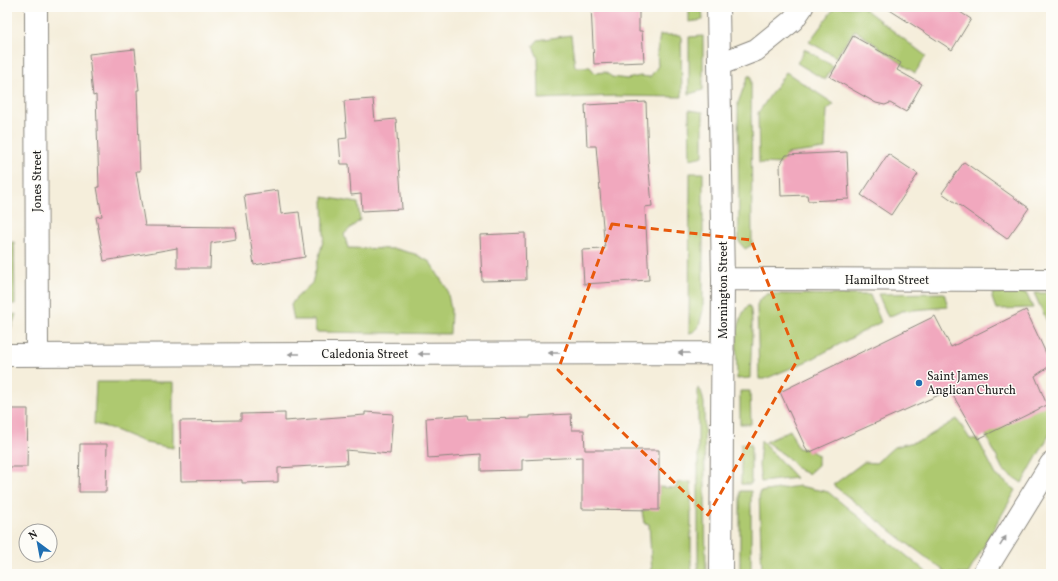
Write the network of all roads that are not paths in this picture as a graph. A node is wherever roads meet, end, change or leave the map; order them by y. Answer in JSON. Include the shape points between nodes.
{"nodes":[{"id":1,"x":36,"y":7,"type":"edge"},
{"id":2,"x":718,"y":7,"type":"edge"},
{"id":3,"x":802,"y":7,"type":"edge"},
{"id":4,"x":720,"y":64,"type":"junction"},
{"id":5,"x":723,"y":279,"type":"junction"},
{"id":6,"x":1051,"y":280,"type":"edge"},
{"id":7,"x":723,"y":353,"type":"junction"},
{"id":8,"x":7,"y":355,"type":"edge"},
{"id":9,"x":37,"y":355,"type":"junction"},
{"id":10,"x":1051,"y":464,"type":"edge"},
{"id":11,"x":721,"y":574,"type":"edge"},
{"id":12,"x":983,"y":574,"type":"edge"}],
"edges":[{"from":1,"to":9,"type":"street","name":"Jones Street"},
{"from":2,"to":4,"type":"street","name":"Mornington Street"},
{"from":3,"to":4,"type":"street","via":[[793,20],[756,50]]},
{"from":4,"to":5,"type":"street","name":"Mornington Street"},
{"from":5,"to":6,"type":"street","name":"Hamilton Street"},
{"from":5,"to":7,"type":"street","name":"Mornington Street"},
{"from":7,"to":9,"type":"street","name":"Caledonia Street","one_way":true},
{"from":7,"to":11,"type":"street","name":"Mornington Street"},
{"from":8,"to":9,"type":"street","name":"Caledonia Street"},
{"from":12,"to":10,"type":"street","one_way":true}]}
